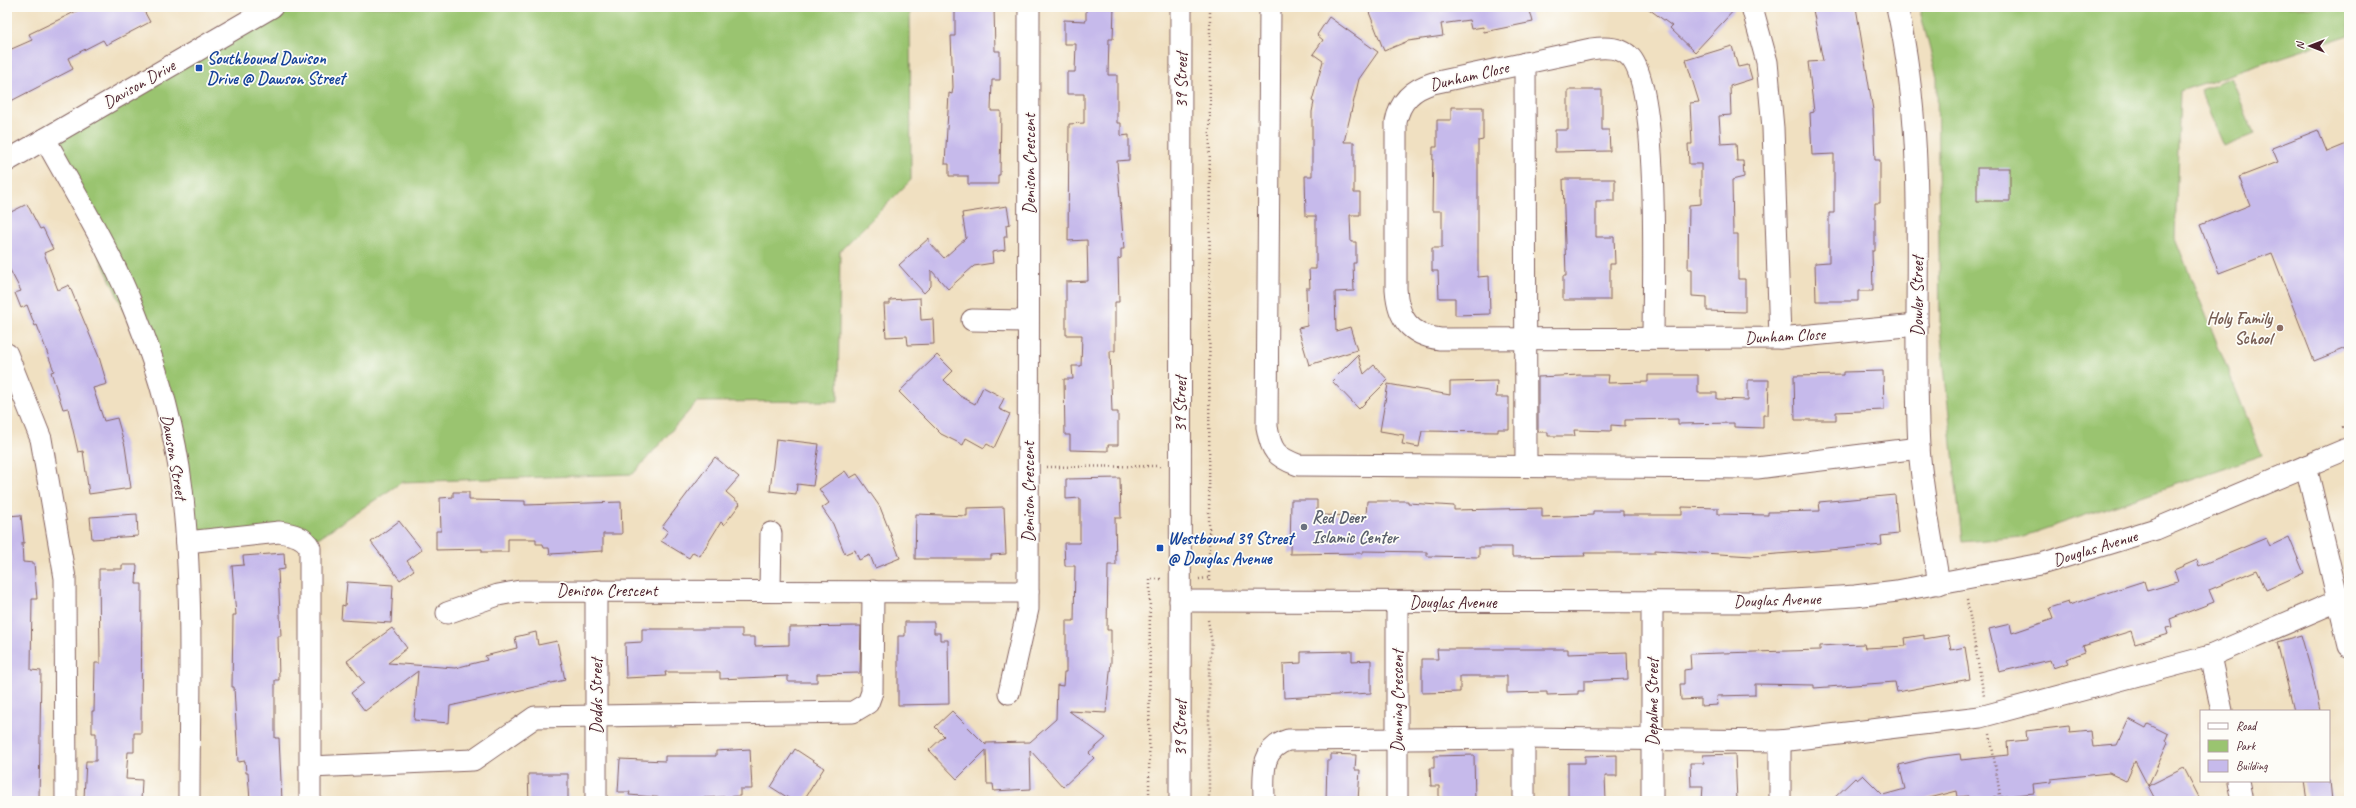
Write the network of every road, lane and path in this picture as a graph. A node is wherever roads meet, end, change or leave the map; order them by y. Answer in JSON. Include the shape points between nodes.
{"nodes":[{"id":1,"x":272,"y":7,"type":"edge"},
{"id":2,"x":1029,"y":7,"type":"edge"},
{"id":3,"x":1181,"y":7,"type":"edge"},
{"id":4,"x":1210,"y":7,"type":"edge"},
{"id":5,"x":1270,"y":7,"type":"edge"},
{"id":6,"x":1752,"y":7,"type":"edge"},
{"id":7,"x":1897,"y":7,"type":"edge"},
{"id":8,"x":1525,"y":63,"type":"junction"},
{"id":9,"x":44,"y":139,"type":"junction"},
{"id":10,"x":7,"y":161,"type":"edge"},
{"id":11,"x":972,"y":320,"type":"dead end"},
{"id":12,"x":1028,"y":321,"type":"junction"},
{"id":13,"x":1917,"y":326,"type":"junction"},
{"id":14,"x":1526,"y":338,"type":"junction"},
{"id":15,"x":1653,"y":338,"type":"junction"},
{"id":16,"x":1780,"y":338,"type":"junction"},
{"id":17,"x":7,"y":354,"type":"edge"},
{"id":18,"x":1919,"y":448,"type":"junction"},
{"id":19,"x":2349,"y":448,"type":"edge"},
{"id":20,"x":1163,"y":466,"type":"dead end"},
{"id":21,"x":1526,"y":466,"type":"junction"},
{"id":22,"x":2306,"y":466,"type":"junction"},
{"id":23,"x":1028,"y":467,"type":"junction"},
{"id":24,"x":771,"y":533,"type":"dead end"},
{"id":25,"x":187,"y":542,"type":"junction"},
{"id":26,"x":1203,"y":578,"type":"dead end"},
{"id":27,"x":1209,"y":578,"type":"junction"},
{"id":28,"x":1162,"y":579,"type":"dead end"},
{"id":29,"x":1208,"y":584,"type":"dead end"},
{"id":30,"x":1939,"y":584,"type":"junction"},
{"id":31,"x":596,"y":590,"type":"junction"},
{"id":32,"x":770,"y":590,"type":"junction"},
{"id":33,"x":873,"y":591,"type":"junction"},
{"id":34,"x":1028,"y":592,"type":"junction"},
{"id":35,"x":2344,"y":598,"type":"edge"},
{"id":36,"x":1180,"y":601,"type":"junction"},
{"id":37,"x":1397,"y":602,"type":"junction"},
{"id":38,"x":1652,"y":602,"type":"junction"},
{"id":39,"x":447,"y":614,"type":"dead end"},
{"id":40,"x":1208,"y":623,"type":"dead end"},
{"id":41,"x":2349,"y":646,"type":"edge"},
{"id":42,"x":2210,"y":656,"type":"junction"},
{"id":43,"x":1009,"y":693,"type":"dead end"},
{"id":44,"x":2222,"y":710,"type":"edge"},
{"id":45,"x":596,"y":716,"type":"junction"},
{"id":46,"x":1524,"y":738,"type":"junction"},
{"id":47,"x":1397,"y":740,"type":"junction"},
{"id":48,"x":1652,"y":740,"type":"junction"},
{"id":49,"x":1780,"y":741,"type":"junction"},
{"id":50,"x":310,"y":767,"type":"junction"},
{"id":51,"x":2238,"y":782,"type":"edge"},
{"id":52,"x":66,"y":801,"type":"edge"},
{"id":53,"x":189,"y":801,"type":"edge"},
{"id":54,"x":310,"y":801,"type":"edge"},
{"id":55,"x":596,"y":801,"type":"edge"},
{"id":56,"x":1149,"y":801,"type":"edge"},
{"id":57,"x":1180,"y":801,"type":"edge"},
{"id":58,"x":1209,"y":801,"type":"edge"},
{"id":59,"x":1264,"y":801,"type":"edge"},
{"id":60,"x":1397,"y":801,"type":"edge"},
{"id":61,"x":1524,"y":801,"type":"edge"},
{"id":62,"x":1652,"y":801,"type":"edge"},
{"id":63,"x":1780,"y":801,"type":"edge"},
{"id":64,"x":2242,"y":801,"type":"edge"}],
"edges":[{"from":1,"to":9,"type":"street","name":"Davison Drive"},
{"from":2,"to":12,"type":"street","name":"Denison Crescent"},
{"from":3,"to":36,"type":"street","name":"39 Street"},
{"from":4,"to":27,"type":"path"},
{"from":5,"to":21,"type":"street","via":[[1267,427],[1275,453],[1283,460],[1298,465]]},
{"from":6,"to":16,"type":"street","via":[[1767,62],[1773,128]]},
{"from":7,"to":13,"type":"street","name":"Dowler Street","via":[[1909,74],[1915,138]]},
{"from":8,"to":14,"type":"street"},
{"from":8,"to":14,"type":"street","name":"Dunham Close","via":[[1422,86],[1402,104],[1396,122],[1396,289],[1399,309],[1404,319],[1419,334],[1440,339]]},
{"from":8,"to":15,"type":"street","name":"Dunham Close","via":[[1607,48],[1630,56],[1639,71],[1651,156]]},
{"from":9,"to":10,"type":"street","name":"Davison Drive"},
{"from":9,"to":25,"type":"street","name":"Dawson Street","via":[[100,239],[138,322],[169,422],[182,487]]},
{"from":11,"to":12,"type":"street"},
{"from":12,"to":23,"type":"street","name":"Denison Crescent"},
{"from":13,"to":16,"type":"street","name":"Dunham Close"},
{"from":13,"to":18,"type":"street","name":"Dowler Street"},
{"from":14,"to":15,"type":"street","name":"Dunham Close"},
{"from":14,"to":21,"type":"street"},
{"from":15,"to":16,"type":"street","name":"Dunham Close"},
{"from":17,"to":52,"type":"street","via":[[41,439],[66,578]]},
{"from":18,"to":21,"type":"street","via":[[1757,468]]},
{"from":18,"to":30,"type":"street","name":"Dowler Street"},
{"from":19,"to":22,"type":"street","name":"Douglas Avenue"},
{"from":20,"to":23,"type":"path"},
{"from":22,"to":30,"type":"street","name":"Douglas Avenue","via":[[2156,530],[2041,564]]},
{"from":22,"to":35,"type":"street"},
{"from":23,"to":34,"type":"street","name":"Denison Crescent"},
{"from":24,"to":32,"type":"street"},
{"from":25,"to":50,"type":"street","via":[[280,532],[306,540],[310,548]]},
{"from":25,"to":53,"type":"street","name":"Dawson Street"},
{"from":26,"to":27,"type":"path"},
{"from":27,"to":29,"type":"path"},
{"from":28,"to":56,"type":"path","via":[[1150,579]]},
{"from":30,"to":38,"type":"street","name":"Douglas Avenue","via":[[1855,596],[1809,599]]},
{"from":31,"to":32,"type":"street","name":"Denison Crescent"},
{"from":31,"to":39,"type":"street","name":"Denison Crescent","via":[[509,592]]},
{"from":31,"to":45,"type":"street","name":"Dodds Street"},
{"from":32,"to":33,"type":"street","name":"Denison Crescent"},
{"from":33,"to":34,"type":"street","name":"Denison Crescent"},
{"from":33,"to":45,"type":"street","via":[[872,692],[868,703],[853,712]]},
{"from":34,"to":43,"type":"street","name":"Denison Crescent","via":[[1028,609]]},
{"from":35,"to":41,"type":"street"},
{"from":35,"to":42,"type":"street"},
{"from":36,"to":37,"type":"street","name":"Douglas Avenue"},
{"from":36,"to":57,"type":"street","name":"39 Street"},
{"from":37,"to":38,"type":"street","name":"Douglas Avenue"},
{"from":37,"to":47,"type":"street","name":"Dunning Crescent"},
{"from":38,"to":48,"type":"street","name":"Depalme Street"},
{"from":40,"to":58,"type":"path","via":[[1212,642],[1209,675]]},
{"from":42,"to":44,"type":"street"},
{"from":42,"to":49,"type":"street","via":[[1987,716]]},
{"from":45,"to":50,"type":"street","via":[[535,717],[473,760]]},
{"from":45,"to":55,"type":"street","name":"Dodds Street"},
{"from":46,"to":47,"type":"street"},
{"from":46,"to":48,"type":"street"},
{"from":46,"to":61,"type":"street"},
{"from":47,"to":59,"type":"street","via":[[1288,740],[1277,743],[1266,759]]},
{"from":47,"to":60,"type":"street","name":"Dunning Crescent"},
{"from":48,"to":49,"type":"street"},
{"from":48,"to":62,"type":"street","name":"Depalme Street"},
{"from":49,"to":63,"type":"street"},
{"from":50,"to":54,"type":"street"},
{"from":51,"to":64,"type":"street"}]}
